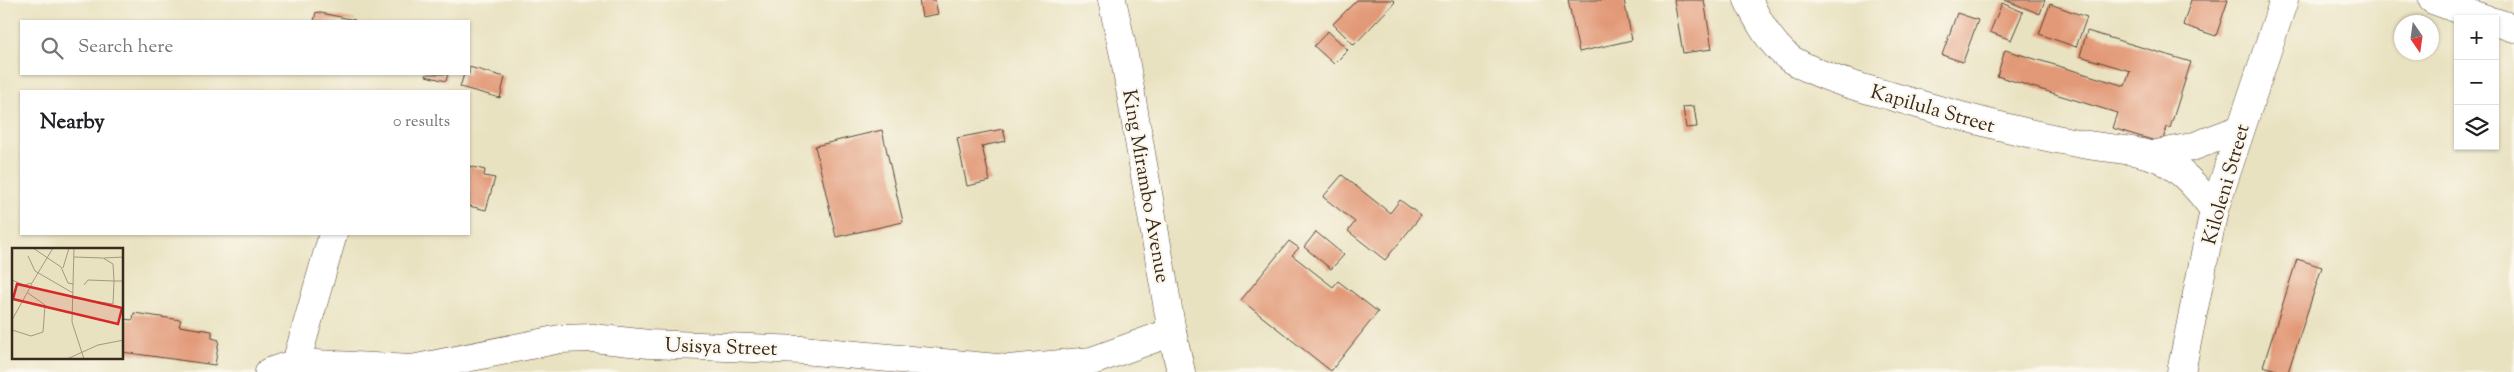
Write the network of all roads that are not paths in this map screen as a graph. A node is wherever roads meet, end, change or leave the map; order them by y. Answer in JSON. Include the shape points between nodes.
{"nodes":[{"id":1,"x":1112,"y":0,"type":"edge"},
{"id":2,"x":1748,"y":0,"type":"edge"},
{"id":3,"x":2284,"y":0,"type":"edge"},
{"id":4,"x":2433,"y":0,"type":"edge"},
{"id":5,"x":2475,"y":15,"type":"edge"},
{"id":6,"x":2499,"y":23,"type":"edge"},
{"id":7,"x":2514,"y":28,"type":"edge"},
{"id":8,"x":2240,"y":129,"type":"junction"},
{"id":9,"x":2152,"y":155,"type":"junction"},
{"id":10,"x":2214,"y":210,"type":"junction"},
{"id":11,"x":333,"y":235,"type":"edge"},
{"id":12,"x":1172,"y":332,"type":"junction"},
{"id":13,"x":296,"y":363,"type":"junction"},
{"id":14,"x":269,"y":372,"type":"edge"},
{"id":15,"x":1181,"y":372,"type":"edge"},
{"id":16,"x":2181,"y":372,"type":"edge"}],
"edges":[{"from":1,"to":12,"type":"street","name":"King Mirambo Avenue"},
{"from":2,"to":9,"type":"street","name":"Kapilula Street","via":[[1761,28],[1791,59],[1836,80],[2027,134]]},
{"from":3,"to":8,"type":"street","name":"Kiloleni Street"},
{"from":4,"to":5,"type":"street"},
{"from":6,"to":7,"type":"street"},
{"from":8,"to":9,"type":"street","name":"Kapilula Street","via":[[2192,147]]},
{"from":8,"to":10,"type":"street","name":"Kiloleni Street"},
{"from":9,"to":10,"type":"street","name":"Kapilula Street","via":[[2167,162],[2201,193]]},
{"from":10,"to":16,"type":"street","name":"Kiloleni Street"},
{"from":11,"to":13,"type":"street"},
{"from":12,"to":13,"type":"street","name":"Usisya Street","via":[[1092,361],[1008,369],[803,350],[649,344],[593,338],[560,338],[412,369]]},
{"from":12,"to":15,"type":"street","name":"King Mirambo Avenue"},
{"from":13,"to":14,"type":"street","name":"Usisya Street"}]}
